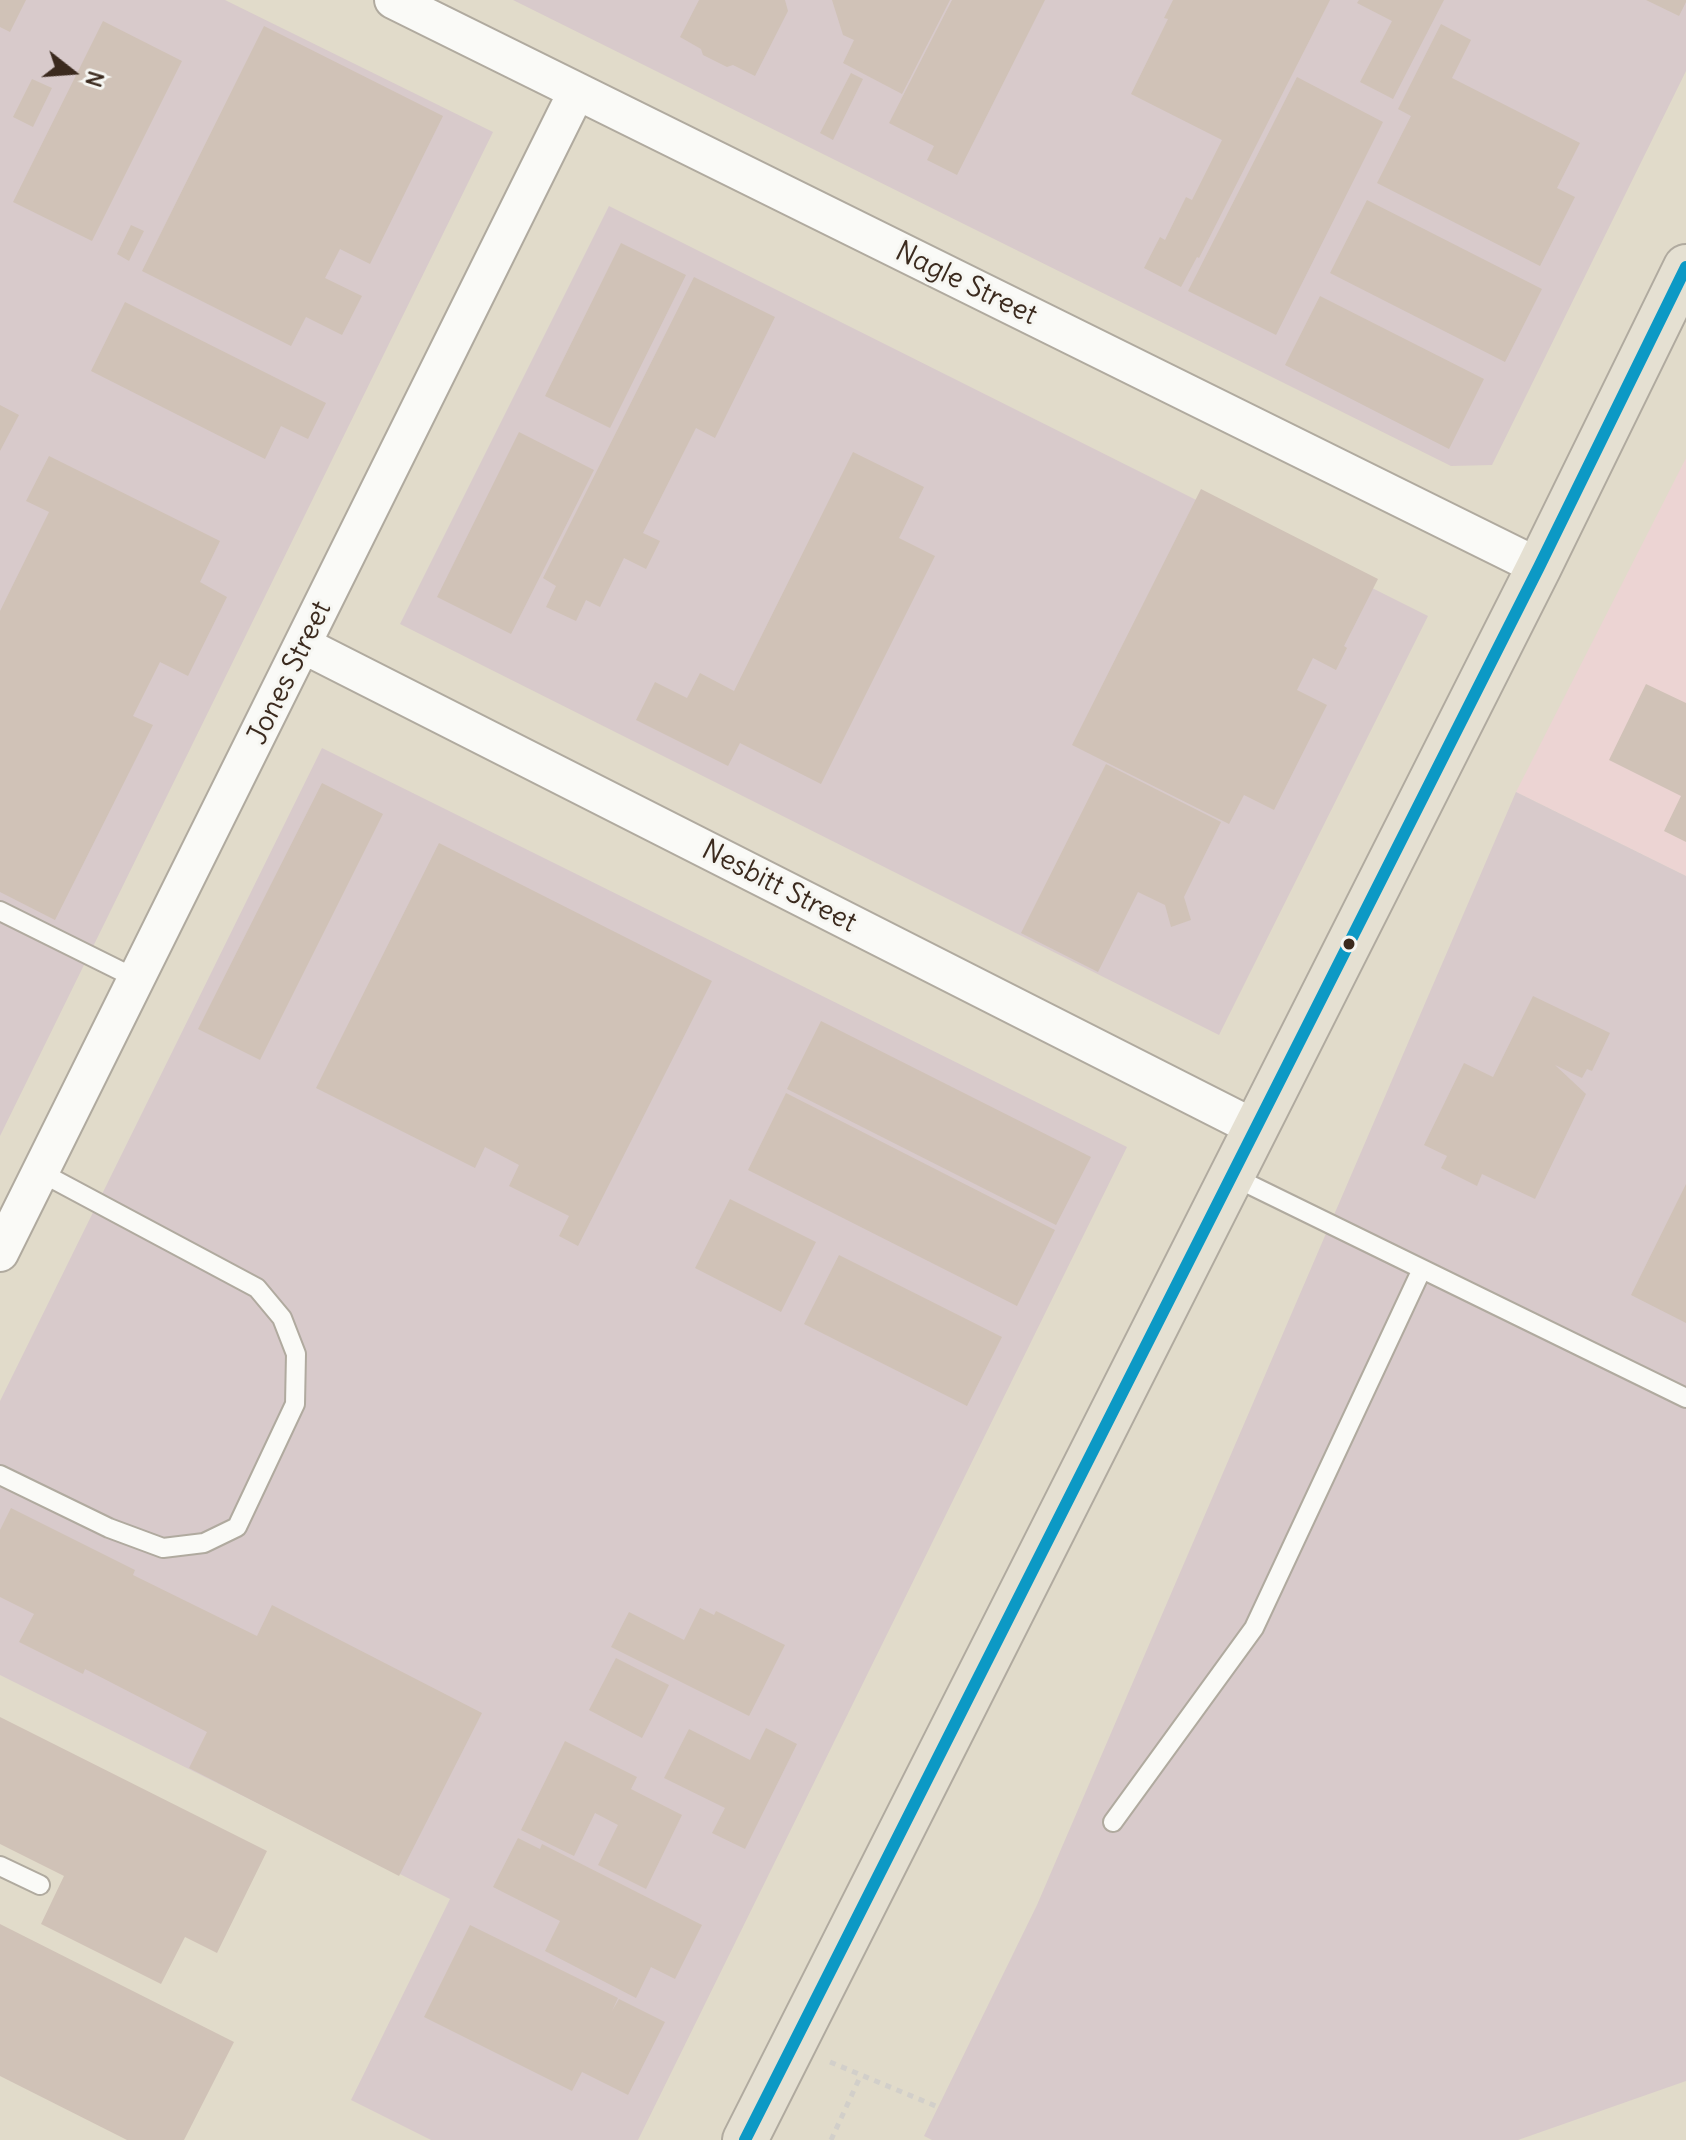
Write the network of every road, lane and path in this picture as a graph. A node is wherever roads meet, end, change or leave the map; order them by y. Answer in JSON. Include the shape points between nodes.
{"nodes":[{"id":1,"x":393,"y":0,"type":"edge"},
{"id":2,"x":577,"y":91,"type":"junction"},
{"id":3,"x":1686,"y":267,"type":"edge"},
{"id":4,"x":1539,"y":567,"type":"junction"},
{"id":5,"x":303,"y":645,"type":"junction"},
{"id":6,"x":0,"y":911,"type":"edge"},
{"id":7,"x":137,"y":979,"type":"junction"},
{"id":8,"x":1255,"y":1128,"type":"junction"},
{"id":9,"x":40,"y":1172,"type":"junction"},
{"id":10,"x":1232,"y":1176,"type":"junction"},
{"id":11,"x":0,"y":1253,"type":"edge"},
{"id":12,"x":1422,"y":1269,"type":"junction"},
{"id":13,"x":1686,"y":1398,"type":"edge"},
{"id":14,"x":0,"y":1475,"type":"edge"},
{"id":15,"x":1113,"y":1822,"type":"dead end"},
{"id":16,"x":0,"y":1866,"type":"edge"},
{"id":17,"x":40,"y":1885,"type":"dead end"},
{"id":18,"x":792,"y":2047,"type":"junction"},
{"id":19,"x":861,"y":2075,"type":"junction"},
{"id":20,"x":938,"y":2107,"type":"dead end"},
{"id":21,"x":745,"y":2140,"type":"edge"},
{"id":22,"x":831,"y":2140,"type":"edge"}],
"edges":[{"from":1,"to":2,"type":"street","name":"Nagle Street"},
{"from":2,"to":4,"type":"street","name":"Nagle Street"},
{"from":2,"to":5,"type":"street","name":"Jones Street"},
{"from":3,"to":4,"type":"highway"},
{"from":4,"to":8,"type":"highway"},
{"from":5,"to":7,"type":"street","name":"Jones Street"},
{"from":5,"to":8,"type":"street","name":"Nesbitt Street"},
{"from":6,"to":7,"type":"lane"},
{"from":7,"to":9,"type":"street","name":"Jones Street"},
{"from":8,"to":10,"type":"highway"},
{"from":9,"to":11,"type":"street","name":"Jones Street"},
{"from":9,"to":14,"type":"lane","via":[[257,1288],[282,1318],[296,1354],[295,1404],[237,1527],[204,1543],[163,1548]]},
{"from":10,"to":12,"type":"lane"},
{"from":10,"to":18,"type":"highway"},
{"from":12,"to":13,"type":"lane"},
{"from":12,"to":15,"type":"lane","via":[[1254,1628]]},
{"from":16,"to":17,"type":"lane"},
{"from":18,"to":19,"type":"path"},
{"from":18,"to":21,"type":"highway"},
{"from":19,"to":20,"type":"path"},
{"from":19,"to":22,"type":"path"}]}
